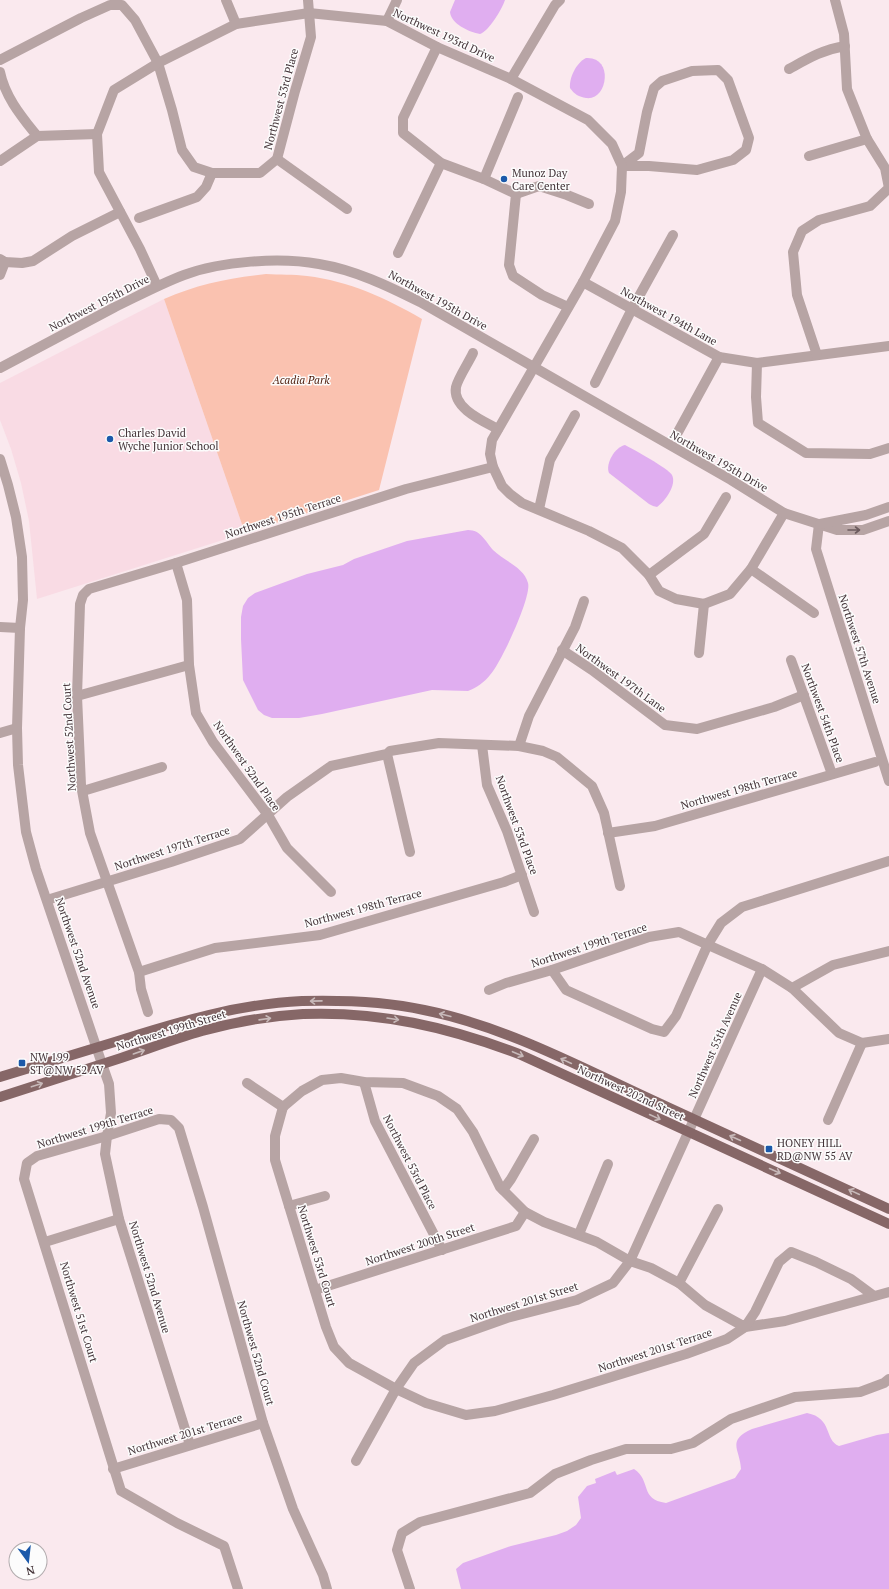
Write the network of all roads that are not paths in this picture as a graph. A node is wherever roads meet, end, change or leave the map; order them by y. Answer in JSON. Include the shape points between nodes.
{"nodes":[{"id":1,"x":226,"y":0,"type":"edge"},
{"id":2,"x":308,"y":0,"type":"edge"},
{"id":3,"x":397,"y":0,"type":"edge"},
{"id":4,"x":560,"y":0,"type":"edge"},
{"id":5,"x":835,"y":0,"type":"edge"},
{"id":6,"x":309,"y":13,"type":"junction"},
{"id":7,"x":387,"y":21,"type":"junction"},
{"id":8,"x":236,"y":24,"type":"junction"},
{"id":9,"x":845,"y":46,"type":"junction"},
{"id":10,"x":437,"y":47,"type":"junction"},
{"id":11,"x":0,"y":60,"type":"edge"},
{"id":12,"x":158,"y":63,"type":"junction"},
{"id":13,"x":789,"y":69,"type":"dead end"},
{"id":14,"x":0,"y":72,"type":"edge"},
{"id":15,"x":511,"y":79,"type":"junction"},
{"id":16,"x":518,"y":97,"type":"dead end"},
{"id":17,"x":97,"y":134,"type":"junction"},
{"id":18,"x":37,"y":136,"type":"junction"},
{"id":19,"x":867,"y":139,"type":"junction"},
{"id":20,"x":809,"y":156,"type":"dead end"},
{"id":21,"x":277,"y":159,"type":"junction"},
{"id":22,"x":0,"y":161,"type":"edge"},
{"id":23,"x":441,"y":162,"type":"junction"},
{"id":24,"x":622,"y":166,"type":"junction"},
{"id":25,"x":212,"y":173,"type":"junction"},
{"id":26,"x":484,"y":179,"type":"junction"},
{"id":27,"x":516,"y":194,"type":"junction"},
{"id":28,"x":589,"y":204,"type":"dead end"},
{"id":29,"x":347,"y":209,"type":"dead end"},
{"id":30,"x":120,"y":212,"type":"junction"},
{"id":31,"x":139,"y":218,"type":"dead end"},
{"id":32,"x":673,"y":235,"type":"dead end"},
{"id":33,"x":398,"y":253,"type":"dead end"},
{"id":34,"x":3,"y":261,"type":"edge"},
{"id":35,"x":0,"y":275,"type":"edge"},
{"id":36,"x":583,"y":282,"type":"junction"},
{"id":37,"x":157,"y":286,"type":"junction"},
{"id":38,"x":568,"y":307,"type":"junction"},
{"id":39,"x":632,"y":309,"type":"junction"},
{"id":40,"x":889,"y":346,"type":"edge"},
{"id":41,"x":473,"y":353,"type":"dead end"},
{"id":42,"x":817,"y":355,"type":"junction"},
{"id":43,"x":719,"y":357,"type":"junction"},
{"id":44,"x":757,"y":363,"type":"junction"},
{"id":45,"x":0,"y":368,"type":"edge"},
{"id":46,"x":533,"y":368,"type":"junction"},
{"id":47,"x":595,"y":383,"type":"dead end"},
{"id":48,"x":574,"y":415,"type":"dead end"},
{"id":49,"x":498,"y":429,"type":"junction"},
{"id":50,"x":678,"y":432,"type":"dead end"},
{"id":51,"x":889,"y":448,"type":"edge"},
{"id":52,"x":0,"y":459,"type":"edge"},
{"id":53,"x":493,"y":466,"type":"junction"},
{"id":54,"x":726,"y":497,"type":"dead end"},
{"id":55,"x":889,"y":507,"type":"edge"},
{"id":56,"x":539,"y":509,"type":"junction"},
{"id":57,"x":784,"y":512,"type":"junction"},
{"id":58,"x":889,"y":521,"type":"edge"},
{"id":59,"x":818,"y":524,"type":"junction"},
{"id":60,"x":176,"y":563,"type":"junction"},
{"id":61,"x":751,"y":569,"type":"junction"},
{"id":62,"x":649,"y":575,"type":"junction"},
{"id":63,"x":83,"y":595,"type":"joint"},
{"id":64,"x":584,"y":601,"type":"dead end"},
{"id":65,"x":704,"y":604,"type":"junction"},
{"id":66,"x":814,"y":613,"type":"dead end"},
{"id":67,"x":0,"y":627,"type":"edge"},
{"id":68,"x":20,"y":628,"type":"junction"},
{"id":69,"x":562,"y":650,"type":"junction"},
{"id":70,"x":698,"y":653,"type":"dead end"},
{"id":71,"x":791,"y":660,"type":"dead end"},
{"id":72,"x":190,"y":665,"type":"junction"},
{"id":73,"x":77,"y":696,"type":"junction"},
{"id":74,"x":804,"y":696,"type":"junction"},
{"id":75,"x":17,"y":728,"type":"junction"},
{"id":76,"x":0,"y":733,"type":"edge"},
{"id":77,"x":482,"y":745,"type":"junction"},
{"id":78,"x":519,"y":746,"type":"junction"},
{"id":79,"x":387,"y":754,"type":"junction"},
{"id":80,"x":875,"y":762,"type":"dead end"},
{"id":81,"x":162,"y":767,"type":"dead end"},
{"id":82,"x":832,"y":774,"type":"junction"},
{"id":83,"x":889,"y":781,"type":"edge"},
{"id":84,"x":83,"y":791,"type":"junction"},
{"id":85,"x":268,"y":815,"type":"junction"},
{"id":86,"x":608,"y":833,"type":"junction"},
{"id":87,"x":410,"y":852,"type":"dead end"},
{"id":88,"x":889,"y":862,"type":"edge"},
{"id":89,"x":522,"y":875,"type":"junction"},
{"id":90,"x":108,"y":881,"type":"junction"},
{"id":91,"x":620,"y":886,"type":"dead end"},
{"id":92,"x":331,"y":892,"type":"dead end"},
{"id":93,"x":47,"y":900,"type":"junction"},
{"id":94,"x":534,"y":912,"type":"dead end"},
{"id":95,"x":708,"y":944,"type":"junction"},
{"id":96,"x":889,"y":951,"type":"edge"},
{"id":97,"x":762,"y":969,"type":"junction"},
{"id":98,"x":552,"y":970,"type":"junction"},
{"id":99,"x":139,"y":972,"type":"junction"},
{"id":100,"x":792,"y":988,"type":"junction"},
{"id":101,"x":489,"y":990,"type":"dead end"},
{"id":102,"x":356,"y":1001,"type":"joint"},
{"id":103,"x":148,"y":1012,"type":"dead end"},
{"id":104,"x":354,"y":1014,"type":"joint"},
{"id":105,"x":889,"y":1039,"type":"edge"},
{"id":106,"x":862,"y":1043,"type":"junction"},
{"id":107,"x":96,"y":1047,"type":"junction"},
{"id":108,"x":102,"y":1064,"type":"junction"},
{"id":109,"x":0,"y":1077,"type":"edge"},
{"id":110,"x":364,"y":1082,"type":"junction"},
{"id":111,"x":247,"y":1083,"type":"dead end"},
{"id":112,"x":0,"y":1097,"type":"edge"},
{"id":113,"x":283,"y":1107,"type":"junction"},
{"id":114,"x":171,"y":1120,"type":"joint"},
{"id":115,"x":694,"y":1120,"type":"junction"},
{"id":116,"x":828,"y":1120,"type":"dead end"},
{"id":117,"x":688,"y":1132,"type":"junction"},
{"id":118,"x":107,"y":1136,"type":"junction"},
{"id":119,"x":534,"y":1139,"type":"dead end"},
{"id":120,"x":27,"y":1163,"type":"joint"},
{"id":121,"x":608,"y":1164,"type":"dead end"},
{"id":122,"x":503,"y":1190,"type":"junction"},
{"id":123,"x":325,"y":1196,"type":"dead end"},
{"id":124,"x":290,"y":1206,"type":"junction"},
{"id":125,"x":718,"y":1209,"type":"dead end"},
{"id":126,"x":889,"y":1209,"type":"edge"},
{"id":127,"x":525,"y":1212,"type":"junction"},
{"id":128,"x":119,"y":1219,"type":"junction"},
{"id":129,"x":889,"y":1224,"type":"edge"},
{"id":130,"x":579,"y":1234,"type":"junction"},
{"id":131,"x":45,"y":1242,"type":"junction"},
{"id":132,"x":442,"y":1250,"type":"junction"},
{"id":133,"x":630,"y":1261,"type":"junction"},
{"id":134,"x":679,"y":1283,"type":"junction"},
{"id":135,"x":315,"y":1290,"type":"junction"},
{"id":136,"x":889,"y":1292,"type":"edge"},
{"id":137,"x":874,"y":1296,"type":"junction"},
{"id":138,"x":746,"y":1327,"type":"junction"},
{"id":139,"x":889,"y":1379,"type":"edge"},
{"id":140,"x":396,"y":1389,"type":"junction"},
{"id":141,"x":426,"y":1403,"type":"joint"},
{"id":142,"x":263,"y":1423,"type":"junction"},
{"id":143,"x":190,"y":1445,"type":"junction"},
{"id":144,"x":356,"y":1461,"type":"dead end"},
{"id":145,"x":113,"y":1469,"type":"junction"},
{"id":146,"x":238,"y":1589,"type":"edge"},
{"id":147,"x":327,"y":1589,"type":"edge"},
{"id":148,"x":410,"y":1589,"type":"edge"}],
"edges":[{"from":1,"to":8,"type":"street"},
{"from":2,"to":6,"type":"street","name":"Northwest 53rd Place"},
{"from":3,"to":7,"type":"street"},
{"from":4,"to":15,"type":"street"},
{"from":5,"to":9,"type":"street"},
{"from":6,"to":7,"type":"street","name":"Northwest 193rd Drive"},
{"from":6,"to":8,"type":"street","name":"Northwest 193rd Drive"},
{"from":6,"to":21,"type":"street","name":"Northwest 53rd Place","via":[[311,37]]},
{"from":7,"to":10,"type":"street","name":"Northwest 193rd Drive"},
{"from":8,"to":12,"type":"street","name":"Northwest 193rd Drive"},
{"from":9,"to":13,"type":"street","via":[[815,54]]},
{"from":9,"to":19,"type":"street","via":[[847,89]]},
{"from":10,"to":15,"type":"street","name":"Northwest 193rd Drive"},
{"from":10,"to":23,"type":"street","via":[[404,118],[402,132]]},
{"from":11,"to":12,"type":"street","via":[[81,18],[110,5],[122,5],[135,20]]},
{"from":12,"to":17,"type":"street","name":"Northwest 193rd Drive","via":[[114,90]]},
{"from":12,"to":25,"type":"street","via":[[182,150],[194,167]]},
{"from":14,"to":18,"type":"street","via":[[2,83],[20,114]]},
{"from":15,"to":24,"type":"street","name":"Northwest 193rd Drive","via":[[588,120],[612,144]]},
{"from":16,"to":26,"type":"street"},
{"from":17,"to":18,"type":"street"},
{"from":17,"to":30,"type":"street","via":[[99,172]]},
{"from":18,"to":22,"type":"street"},
{"from":19,"to":20,"type":"street"},
{"from":19,"to":42,"type":"street","via":[[886,168],[889,188],[870,206],[819,220],[802,231],[793,252],[797,295]]},
{"from":21,"to":25,"type":"street","name":"Northwest 53rd Place","via":[[260,173]]},
{"from":21,"to":29,"type":"street"},
{"from":23,"to":26,"type":"street"},
{"from":23,"to":33,"type":"street"},
{"from":24,"to":24,"type":"street","via":[[698,170],[733,160],[746,150],[749,138],[728,80],[718,70],[692,71],[662,80],[654,88],[639,153]]},
{"from":24,"to":36,"type":"street","via":[[621,192],[615,221]]},
{"from":25,"to":31,"type":"street","via":[[206,187],[197,197]]},
{"from":26,"to":27,"type":"street"},
{"from":27,"to":28,"type":"street","via":[[539,186]]},
{"from":27,"to":38,"type":"street","via":[[509,265],[513,276],[542,295]]},
{"from":30,"to":34,"type":"street","via":[[72,236],[33,262]]},
{"from":30,"to":37,"type":"street"},
{"from":32,"to":39,"type":"street"},
{"from":34,"to":35,"type":"street"},
{"from":36,"to":38,"type":"street"},
{"from":36,"to":39,"type":"street","name":"Northwest 194th Lane"},
{"from":37,"to":45,"type":"street","name":"Northwest 195th Drive"},
{"from":37,"to":46,"type":"street","name":"Northwest 195th Drive","via":[[185,274],[245,262],[283,261],[318,264],[349,271],[384,284]]},
{"from":38,"to":46,"type":"street"},
{"from":39,"to":43,"type":"street","name":"Northwest 194th Lane"},
{"from":39,"to":47,"type":"street"},
{"from":40,"to":42,"type":"street","name":"Northwest 194th Lane"},
{"from":41,"to":49,"type":"street","via":[[456,388],[459,402],[466,410]]},
{"from":42,"to":44,"type":"street","name":"Northwest 194th Lane"},
{"from":43,"to":44,"type":"street","name":"Northwest 194th Lane"},
{"from":43,"to":50,"type":"street"},
{"from":44,"to":51,"type":"street","via":[[758,423],[769,431],[806,453],[870,454]]},
{"from":46,"to":49,"type":"street"},
{"from":46,"to":57,"type":"street","name":"Northwest 195th Drive"},
{"from":48,"to":56,"type":"street","via":[[550,460]]},
{"from":49,"to":53,"type":"street","via":[[492,440],[490,454]]},
{"from":52,"to":68,"type":"street","name":"Northwest 52nd Avenue","via":[[16,517],[22,557]]},
{"from":53,"to":56,"type":"street","via":[[502,486],[510,494],[522,503]]},
{"from":53,"to":60,"type":"street","name":"Northwest 195th Terrace","via":[[406,489]]},
{"from":54,"to":62,"type":"street","via":[[704,534]]},
{"from":55,"to":59,"type":"street","via":[[866,515]]},
{"from":56,"to":62,"type":"street","via":[[622,548]]},
{"from":57,"to":59,"type":"street","name":"Northwest 195th Drive"},
{"from":57,"to":61,"type":"street"},
{"from":59,"to":58,"type":"street","name":"Northwest 195th Drive","one_way":true,"via":[[837,530],[863,530]]},
{"from":59,"to":83,"type":"street","name":"Northwest 57th Avenue","via":[[816,548]]},
{"from":60,"to":63,"type":"street","name":"Northwest 195th Terrace","via":[[89,590]]},
{"from":60,"to":72,"type":"street","name":"Northwest 52nd Place","via":[[187,600]]},
{"from":61,"to":65,"type":"street","via":[[730,594]]},
{"from":61,"to":66,"type":"street"},
{"from":62,"to":65,"type":"street","via":[[659,591],[676,599]]},
{"from":63,"to":73,"type":"street","name":"Northwest 52nd Court","via":[[80,604]]},
{"from":64,"to":69,"type":"street","via":[[575,626]]},
{"from":65,"to":70,"type":"street"},
{"from":67,"to":68,"type":"street"},
{"from":68,"to":75,"type":"street","name":"Northwest 52nd Avenue"},
{"from":69,"to":74,"type":"street","name":"Northwest 197th Lane","via":[[664,725],[697,729]]},
{"from":69,"to":78,"type":"street","via":[[529,716]]},
{"from":71,"to":74,"type":"street","name":"Northwest 54th Place"},
{"from":72,"to":73,"type":"street"},
{"from":72,"to":85,"type":"street","name":"Northwest 52nd Place","via":[[196,713],[213,742]]},
{"from":73,"to":84,"type":"street","name":"Northwest 52nd Court"},
{"from":74,"to":82,"type":"street","name":"Northwest 54th Place"},
{"from":75,"to":76,"type":"street"},
{"from":75,"to":93,"type":"street","name":"Northwest 52nd Avenue","via":[[18,765],[26,832]]},
{"from":77,"to":78,"type":"street","name":"Northwest 197th Terrace"},
{"from":77,"to":79,"type":"street","name":"Northwest 197th Terrace","via":[[439,743],[390,751]]},
{"from":77,"to":89,"type":"street","name":"Northwest 53rd Place","via":[[487,785]]},
{"from":78,"to":86,"type":"street","name":"Northwest 197th Terrace","via":[[557,757],[592,786],[604,813]]},
{"from":79,"to":85,"type":"street","name":"Northwest 197th Terrace","via":[[331,766],[287,797]]},
{"from":79,"to":87,"type":"street"},
{"from":80,"to":82,"type":"street","name":"Northwest 198th Terrace"},
{"from":81,"to":84,"type":"street"},
{"from":82,"to":86,"type":"street","name":"Northwest 198th Terrace","via":[[655,826]]},
{"from":84,"to":90,"type":"street","name":"Northwest 52nd Court","via":[[90,833]]},
{"from":85,"to":90,"type":"street","name":"Northwest 197th Terrace","via":[[240,839]]},
{"from":85,"to":92,"type":"street","name":"Northwest 52nd Place","via":[[287,848]]},
{"from":86,"to":91,"type":"street","name":"Northwest 197th Terrace"},
{"from":88,"to":95,"type":"street","via":[[742,907],[721,923]]},
{"from":89,"to":94,"type":"street","name":"Northwest 53rd Place"},
{"from":89,"to":99,"type":"street","name":"Northwest 198th Terrace","via":[[320,935],[215,948]]},
{"from":90,"to":93,"type":"street","name":"Northwest 197th Terrace"},
{"from":90,"to":99,"type":"street","name":"Northwest 52nd Court"},
{"from":93,"to":107,"type":"street","name":"Northwest 52nd Avenue"},
{"from":95,"to":97,"type":"street"},
{"from":95,"to":98,"type":"street","name":"Northwest 199th Terrace","via":[[679,932],[649,937]]},
{"from":95,"to":98,"type":"street","via":[[676,1016],[664,1032],[566,990]]},
{"from":96,"to":100,"type":"street","via":[[833,965]]},
{"from":97,"to":100,"type":"street"},
{"from":97,"to":115,"type":"street","name":"Northwest 55th Avenue"},
{"from":98,"to":101,"type":"street","name":"Northwest 199th Terrace"},
{"from":99,"to":103,"type":"street","name":"Northwest 52nd Court"},
{"from":100,"to":106,"type":"street","via":[[839,1032]]},
{"from":102,"to":107,"type":"main road","name":"Northwest 199th Street","one_way":true,"via":[[302,1001],[233,1010],[173,1024]]},
{"from":115,"to":102,"type":"main road","name":"Northwest 202nd Street","one_way":true,"via":[[491,1028],[424,1010]]},
{"from":108,"to":104,"type":"main road","name":"Northwest 199th Street","one_way":true,"via":[[202,1031],[236,1023],[303,1014]]},
{"from":104,"to":117,"type":"main road","name":"Northwest 202nd Street","one_way":true,"via":[[422,1023],[486,1041]]},
{"from":105,"to":106,"type":"street"},
{"from":106,"to":116,"type":"street"},
{"from":107,"to":108,"type":"street","name":"Northwest 52nd Avenue"},
{"from":107,"to":109,"type":"main road","name":"Northwest 199th Street"},
{"from":112,"to":108,"type":"main road","name":"Northwest 199th Street","one_way":true},
{"from":108,"to":118,"type":"street","name":"Northwest 52nd Avenue","via":[[109,1084],[112,1113]]},
{"from":110,"to":113,"type":"street","via":[[341,1078],[322,1080],[302,1091]]},
{"from":110,"to":122,"type":"street","via":[[403,1083],[438,1096],[456,1109],[473,1132]]},
{"from":110,"to":132,"type":"street","name":"Northwest 53rd Place","via":[[375,1121]]},
{"from":111,"to":113,"type":"street"},
{"from":113,"to":124,"type":"street","name":"Northwest 53rd Court","via":[[275,1136],[275,1160]]},
{"from":114,"to":118,"type":"street","name":"Northwest 199th Terrace","via":[[159,1119]]},
{"from":114,"to":142,"type":"street","name":"Northwest 52nd Court","via":[[179,1128],[203,1207]]},
{"from":115,"to":117,"type":"street","name":"Northwest 55th Avenue"},
{"from":126,"to":115,"type":"main road","name":"Northwest 202nd Street","one_way":true},
{"from":117,"to":129,"type":"main road","name":"Northwest 202nd Street","one_way":true},
{"from":117,"to":133,"type":"street","name":"Northwest 55th Avenue"},
{"from":118,"to":120,"type":"street","name":"Northwest 199th Terrace","via":[[37,1156]]},
{"from":118,"to":128,"type":"street","name":"Northwest 52nd Avenue","via":[[105,1154]]},
{"from":119,"to":122,"type":"street"},
{"from":120,"to":131,"type":"street","name":"Northwest 51st Court","via":[[24,1179]]},
{"from":121,"to":130,"type":"street"},
{"from":122,"to":127,"type":"street"},
{"from":123,"to":124,"type":"street"},
{"from":124,"to":135,"type":"street","name":"Northwest 53rd Court"},
{"from":125,"to":134,"type":"street"},
{"from":127,"to":130,"type":"street","via":[[544,1222]]},
{"from":127,"to":132,"type":"street","name":"Northwest 200th Street","via":[[516,1226]]},
{"from":128,"to":131,"type":"street"},
{"from":128,"to":143,"type":"street","name":"Northwest 52nd Avenue"},
{"from":130,"to":133,"type":"street"},
{"from":131,"to":145,"type":"street","name":"Northwest 51st Court"},
{"from":132,"to":135,"type":"street","name":"Northwest 200th Street"},
{"from":133,"to":134,"type":"street","via":[[651,1268]]},
{"from":133,"to":140,"type":"street","name":"Northwest 201st Street","via":[[613,1283],[576,1300],[507,1318],[445,1340],[414,1363]]},
{"from":134,"to":138,"type":"street","via":[[705,1305]]},
{"from":135,"to":140,"type":"street","name":"Northwest 53rd Court","via":[[334,1347],[349,1363]]},
{"from":136,"to":137,"type":"street","name":"Northwest 201st Terrace"},
{"from":137,"to":138,"type":"street","name":"Northwest 201st Terrace","via":[[785,1321]]},
{"from":137,"to":138,"type":"street","via":[[851,1279],[791,1252],[779,1262]]},
{"from":138,"to":141,"type":"street","name":"Northwest 201st Terrace","via":[[727,1338],[686,1354],[495,1411],[466,1414]]},
{"from":139,"to":148,"type":"street","via":[[860,1392],[795,1397],[731,1419],[693,1443],[672,1449],[626,1449],[555,1474],[530,1493],[420,1522],[402,1533],[397,1550]]},
{"from":140,"to":141,"type":"street","name":"Northwest 53rd Court"},
{"from":140,"to":144,"type":"street","name":"Northwest 201st Street"},
{"from":142,"to":143,"type":"street","name":"Northwest 201st Terrace"},
{"from":142,"to":147,"type":"street","name":"Northwest 52nd Court","via":[[293,1509]]},
{"from":143,"to":145,"type":"street","name":"Northwest 201st Terrace"},
{"from":145,"to":146,"type":"street","via":[[121,1491],[224,1546]]}]}
